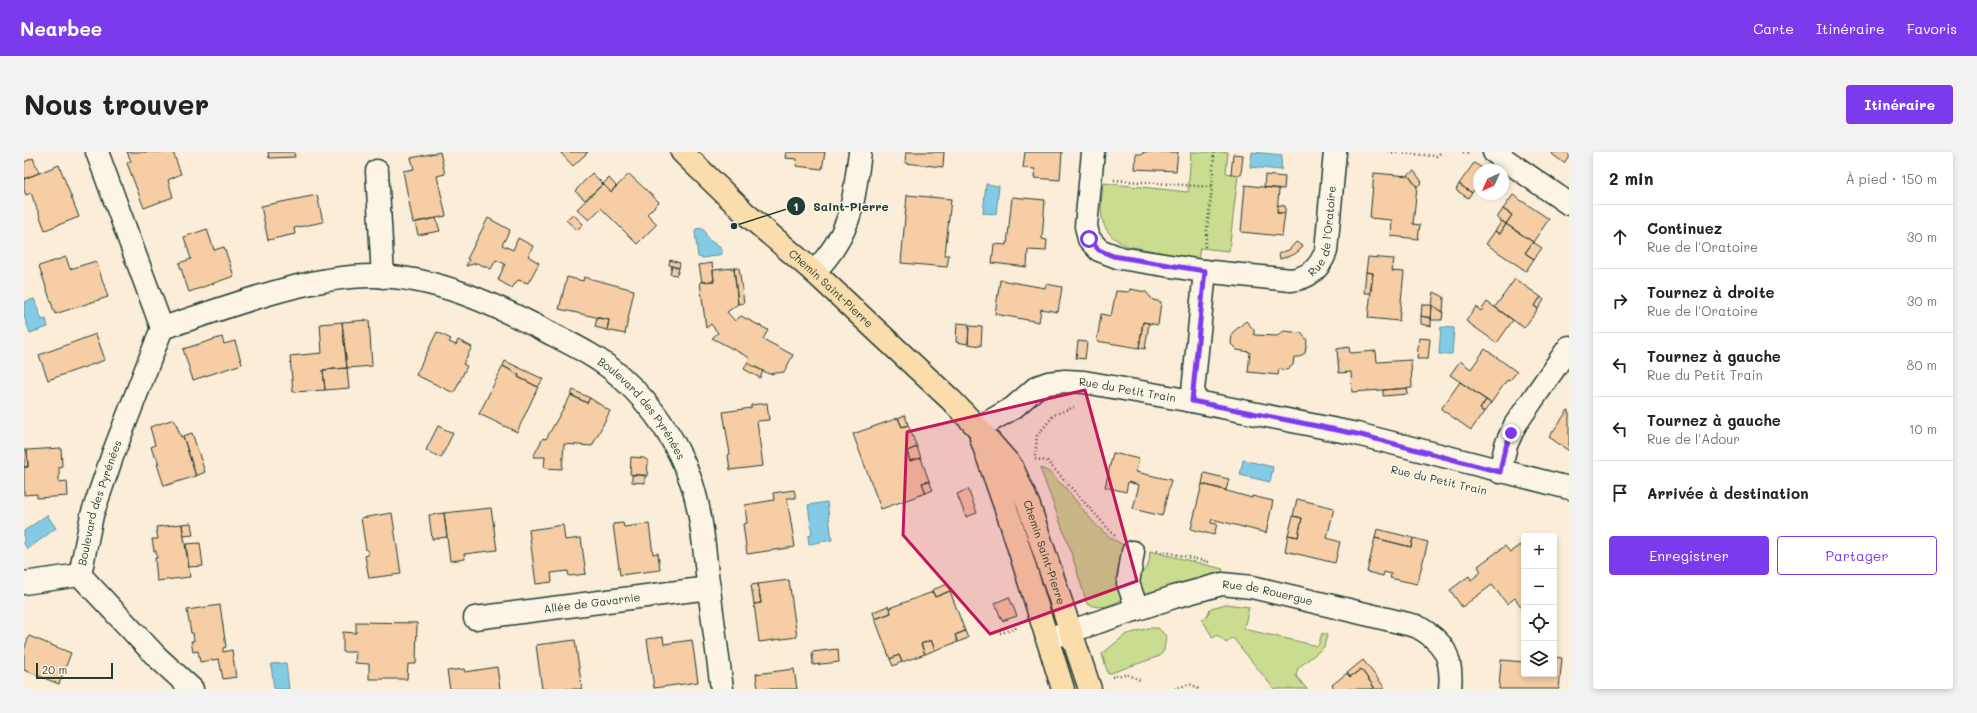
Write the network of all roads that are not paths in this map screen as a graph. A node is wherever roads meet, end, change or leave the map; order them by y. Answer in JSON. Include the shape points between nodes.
{"nodes":[{"id":1,"x":97,"y":152,"type":"edge"},
{"id":2,"x":682,"y":152,"type":"edge"},
{"id":3,"x":860,"y":152,"type":"edge"},
{"id":4,"x":1093,"y":152,"type":"edge"},
{"id":5,"x":1335,"y":152,"type":"edge"},
{"id":6,"x":1494,"y":152,"type":"edge"},
{"id":7,"x":377,"y":171,"type":"dead end"},
{"id":8,"x":1569,"y":204,"type":"edge"},
{"id":9,"x":1203,"y":271,"type":"junction"},
{"id":10,"x":814,"y":272,"type":"junction"},
{"id":11,"x":383,"y":277,"type":"junction"},
{"id":12,"x":162,"y":328,"type":"junction"},
{"id":13,"x":1569,"y":347,"type":"edge"},
{"id":14,"x":1192,"y":401,"type":"junction"},
{"id":15,"x":978,"y":428,"type":"junction"},
{"id":16,"x":1500,"y":472,"type":"junction"},
{"id":17,"x":1569,"y":488,"type":"edge"},
{"id":18,"x":1134,"y":548,"type":"road end"},
{"id":19,"x":80,"y":575,"type":"junction"},
{"id":20,"x":24,"y":583,"type":"edge"},
{"id":21,"x":709,"y":588,"type":"junction"},
{"id":22,"x":1137,"y":609,"type":"junction"},
{"id":23,"x":475,"y":618,"type":"dead end"},
{"id":24,"x":1071,"y":631,"type":"junction"},
{"id":25,"x":1047,"y":639,"type":"junction"},
{"id":26,"x":1099,"y":684,"type":"edge"},
{"id":27,"x":192,"y":689,"type":"edge"},
{"id":28,"x":722,"y":689,"type":"edge"},
{"id":29,"x":1063,"y":689,"type":"edge"},
{"id":30,"x":1450,"y":689,"type":"edge"}],
"edges":[{"from":1,"to":12,"type":"street"},
{"from":2,"to":10,"type":"main road","name":"Chemin Saint-Pierre","via":[[744,212]]},
{"from":3,"to":10,"type":"street","via":[[850,214],[830,256]]},
{"from":4,"to":9,"type":"street","name":"Rue de l'Oratoire","via":[[1087,233],[1099,250],[1120,258]]},
{"from":5,"to":9,"type":"street","name":"Rue de l'Oratoire","via":[[1329,239],[1324,258],[1315,270],[1304,277],[1291,280]]},
{"from":6,"to":8,"type":"street"},
{"from":7,"to":11,"type":"street"},
{"from":9,"to":14,"type":"street"},
{"from":10,"to":15,"type":"main road","name":"Chemin Saint-Pierre"},
{"from":11,"to":12,"type":"street","name":"Boulevard des Pyrénées","via":[[358,277],[295,288]]},
{"from":11,"to":21,"type":"street","name":"Boulevard des Pyrénées","via":[[424,282],[481,299],[584,350],[620,376],[660,420],[692,484]]},
{"from":12,"to":19,"type":"street","name":"Boulevard des Pyrénées","via":[[92,514]]},
{"from":13,"to":16,"type":"street","via":[[1515,425],[1506,445]]},
{"from":14,"to":15,"type":"street","name":"Rue du Petit Train","via":[[1084,382],[1048,383],[1037,387],[1013,408]]},
{"from":14,"to":16,"type":"street","name":"Rue du Petit Train","via":[[1357,434]]},
{"from":15,"to":24,"type":"main road","name":"Chemin Saint-Pierre","via":[[1012,467],[1029,506]]},
{"from":15,"to":25,"type":"main road","name":"Chemin Saint-Pierre"},
{"from":16,"to":17,"type":"street","name":"Rue du Petit Train"},
{"from":18,"to":22,"type":"street","via":[[1128,583]]},
{"from":19,"to":20,"type":"street"},
{"from":19,"to":27,"type":"street","name":"Boulevard des Pyrénées","via":[[156,656]]},
{"from":21,"to":23,"type":"street","name":"Allée de Gavarnie"},
{"from":21,"to":28,"type":"street","name":"Boulevard des Pyrénées"},
{"from":22,"to":24,"type":"street","name":"Rue de Rouergue"},
{"from":22,"to":30,"type":"street","name":"Rue de Rouergue","via":[[1209,586],[1240,585],[1416,626],[1432,635],[1443,647],[1452,674]]},
{"from":24,"to":25,"type":"street","name":"Rue de Rouergue"},
{"from":24,"to":26,"type":"main road","name":"Chemin Saint-Pierre"},
{"from":25,"to":29,"type":"main road","name":"Chemin Saint-Pierre"}]}
